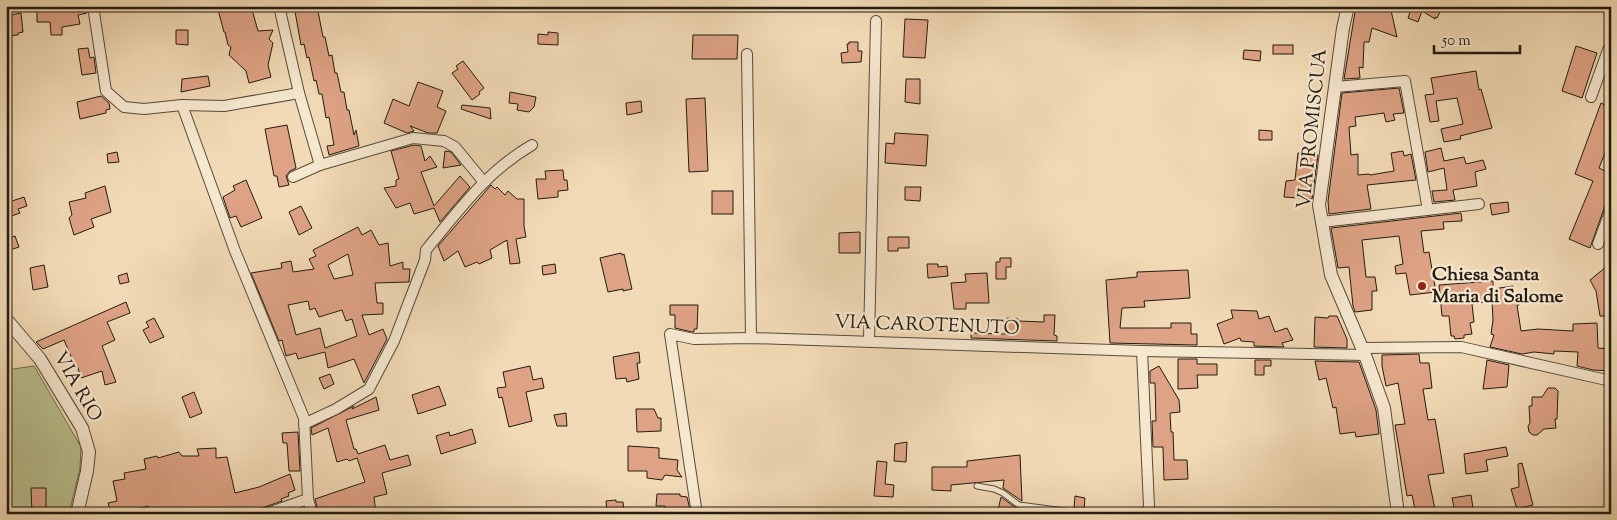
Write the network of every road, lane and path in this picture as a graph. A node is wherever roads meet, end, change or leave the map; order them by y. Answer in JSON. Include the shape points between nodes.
{"nodes":[{"id":1,"x":93,"y":6,"type":"edge"},
{"id":2,"x":279,"y":6,"type":"edge"},
{"id":3,"x":1348,"y":6,"type":"edge"},
{"id":4,"x":876,"y":21,"type":"dead end"},
{"id":5,"x":1611,"y":51,"type":"edge"},
{"id":6,"x":747,"y":54,"type":"dead end"},
{"id":7,"x":1335,"y":87,"type":"junction"},
{"id":8,"x":299,"y":93,"type":"junction"},
{"id":9,"x":1591,"y":96,"type":"dead end"},
{"id":10,"x":182,"y":105,"type":"junction"},
{"id":11,"x":532,"y":145,"type":"dead end"},
{"id":12,"x":320,"y":165,"type":"junction"},
{"id":13,"x":292,"y":177,"type":"dead end"},
{"id":14,"x":483,"y":181,"type":"junction"},
{"id":15,"x":1479,"y":204,"type":"dead end"},
{"id":16,"x":1611,"y":209,"type":"edge"},
{"id":17,"x":1428,"y":210,"type":"junction"},
{"id":18,"x":1322,"y":222,"type":"junction"},
{"id":19,"x":1598,"y":244,"type":"dead end"},
{"id":20,"x":6,"y":319,"type":"edge"},
{"id":21,"x":751,"y":338,"type":"junction"},
{"id":22,"x":869,"y":341,"type":"junction"},
{"id":23,"x":1142,"y":352,"type":"junction"},
{"id":24,"x":1364,"y":352,"type":"junction"},
{"id":25,"x":1611,"y":381,"type":"edge"},
{"id":26,"x":304,"y":424,"type":"junction"},
{"id":27,"x":977,"y":486,"type":"dead end"},
{"id":28,"x":308,"y":499,"type":"junction"},
{"id":29,"x":77,"y":514,"type":"edge"},
{"id":30,"x":265,"y":514,"type":"edge"},
{"id":31,"x":312,"y":514,"type":"edge"},
{"id":32,"x":697,"y":514,"type":"edge"},
{"id":33,"x":1088,"y":514,"type":"edge"},
{"id":34,"x":1146,"y":514,"type":"edge"},
{"id":35,"x":1398,"y":514,"type":"edge"}],
"edges":[{"from":1,"to":10,"type":"street","via":[[106,91],[124,108]]},
{"from":2,"to":8,"type":"street"},
{"from":3,"to":7,"type":"street","name":"VIA PROMISCUA"},
{"from":4,"to":22,"type":"street"},
{"from":5,"to":9,"type":"street","via":[[1608,50]]},
{"from":6,"to":21,"type":"street"},
{"from":7,"to":17,"type":"street","via":[[1406,81]]},
{"from":7,"to":18,"type":"street","name":"VIA PROMISCUA","via":[[1319,205]]},
{"from":8,"to":10,"type":"street","via":[[224,106]]},
{"from":8,"to":12,"type":"street"},
{"from":10,"to":26,"type":"street","via":[[235,251]]},
{"from":11,"to":14,"type":"street"},
{"from":12,"to":13,"type":"street"},
{"from":12,"to":14,"type":"street","via":[[413,138],[432,139],[455,147]]},
{"from":14,"to":26,"type":"street","via":[[426,250],[394,341],[370,389]]},
{"from":15,"to":17,"type":"street"},
{"from":16,"to":19,"type":"street"},
{"from":17,"to":18,"type":"street"},
{"from":18,"to":24,"type":"street","name":"VIA PROMISCUA","via":[[1331,275]]},
{"from":20,"to":29,"type":"street","name":"VIA RIO","via":[[40,359],[82,428],[89,452]]},
{"from":21,"to":22,"type":"street","name":"VIA CAROTENUTO"},
{"from":21,"to":32,"type":"street","name":"VIA CAROTENUTO","via":[[694,339],[670,334]]},
{"from":22,"to":23,"type":"street","name":"VIA CAROTENUTO"},
{"from":23,"to":24,"type":"street","name":"VIA CAROTENUTO"},
{"from":23,"to":34,"type":"street","via":[[1149,506]]},
{"from":24,"to":25,"type":"street","name":"VIA CAROTENUTO","via":[[1461,347]]},
{"from":24,"to":35,"type":"street","name":"VIA PROMISCUA","via":[[1384,408]]},
{"from":26,"to":28,"type":"street"},
{"from":27,"to":33,"type":"lane","via":[[1003,493],[1019,505]]},
{"from":28,"to":30,"type":"street"},
{"from":28,"to":31,"type":"street"}]}
